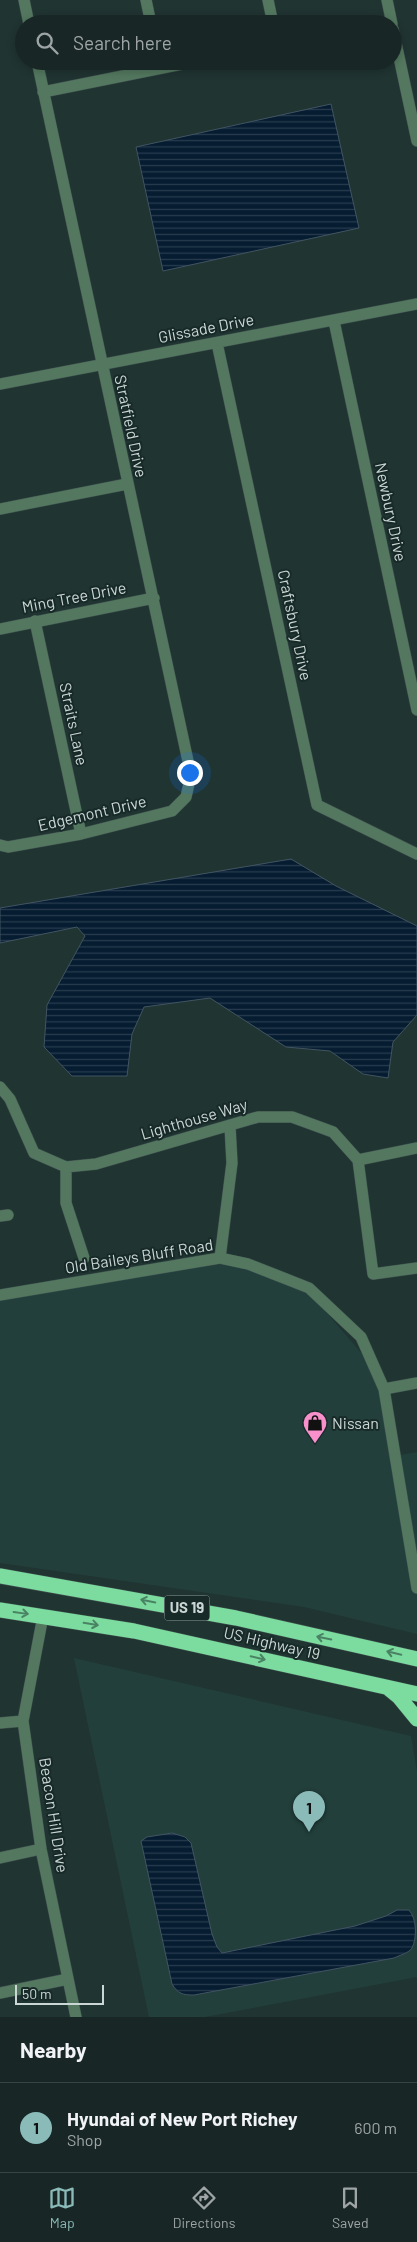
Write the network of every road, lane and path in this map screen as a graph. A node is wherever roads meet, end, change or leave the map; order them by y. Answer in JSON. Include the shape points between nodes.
{"nodes":[{"id":1,"x":24,"y":0,"type":"edge"},
{"id":2,"x":146,"y":0,"type":"edge"},
{"id":3,"x":268,"y":0,"type":"edge"},
{"id":4,"x":387,"y":0,"type":"edge"},
{"id":5,"x":27,"y":15,"type":"edge"},
{"id":6,"x":149,"y":15,"type":"edge"},
{"id":7,"x":271,"y":15,"type":"edge"},
{"id":8,"x":390,"y":15,"type":"edge"},
{"id":9,"x":38,"y":70,"type":"edge"},
{"id":10,"x":138,"y":70,"type":"edge"},
{"id":11,"x":402,"y":70,"type":"edge"},
{"id":12,"x":43,"y":92,"type":"junction"},
{"id":13,"x":417,"y":141,"type":"edge"},
{"id":14,"x":417,"y":304,"type":"edge"},
{"id":15,"x":334,"y":321,"type":"junction"},
{"id":16,"x":217,"y":342,"type":"junction"},
{"id":17,"x":102,"y":365,"type":"junction"},
{"id":18,"x":0,"y":384,"type":"edge"},
{"id":19,"x":128,"y":484,"type":"junction"},
{"id":20,"x":0,"y":509,"type":"edge"},
{"id":21,"x":154,"y":598,"type":"junction"},
{"id":22,"x":35,"y":622,"type":"junction"},
{"id":23,"x":0,"y":628,"type":"edge"},
{"id":24,"x":417,"y":710,"type":"edge"},
{"id":25,"x":186,"y":797,"type":"joint"},
{"id":26,"x":81,"y":834,"type":"junction"},
{"id":27,"x":0,"y":845,"type":"edge"},
{"id":28,"x":417,"y":854,"type":"edge"},
{"id":29,"x":0,"y":1087,"type":"edge"},
{"id":30,"x":230,"y":1126,"type":"junction"},
{"id":31,"x":417,"y":1148,"type":"edge"},
{"id":32,"x":358,"y":1160,"type":"junction"},
{"id":33,"x":66,"y":1167,"type":"junction"},
{"id":34,"x":84,"y":1258,"type":"dead end"},
{"id":35,"x":220,"y":1258,"type":"junction"},
{"id":36,"x":417,"y":1268,"type":"edge"},
{"id":37,"x":0,"y":1295,"type":"edge"},
{"id":38,"x":417,"y":1383,"type":"edge"},
{"id":39,"x":384,"y":1389,"type":"junction"},
{"id":40,"x":0,"y":1576,"type":"edge"},
{"id":41,"x":417,"y":1588,"type":"edge"},
{"id":42,"x":0,"y":1610,"type":"edge"},
{"id":43,"x":43,"y":1616,"type":"junction"},
{"id":44,"x":417,"y":1659,"type":"edge"},
{"id":45,"x":385,"y":1686,"type":"junction"},
{"id":46,"x":417,"y":1694,"type":"edge"},
{"id":47,"x":417,"y":1718,"type":"edge"},
{"id":48,"x":23,"y":1721,"type":"junction"},
{"id":49,"x":0,"y":1723,"type":"edge"},
{"id":50,"x":41,"y":1849,"type":"junction"},
{"id":51,"x":0,"y":1858,"type":"edge"},
{"id":52,"x":68,"y":1979,"type":"junction"},
{"id":53,"x":0,"y":1993,"type":"edge"},
{"id":54,"x":76,"y":2017,"type":"edge"}],
"edges":[{"from":1,"to":5,"type":"street"},
{"from":2,"to":6,"type":"street"},
{"from":3,"to":7,"type":"street"},
{"from":4,"to":8,"type":"street"},
{"from":9,"to":12,"type":"street","name":"Stratfield Drive"},
{"from":10,"to":12,"type":"street"},
{"from":11,"to":13,"type":"street"},
{"from":12,"to":17,"type":"street","name":"Stratfield Drive"},
{"from":14,"to":15,"type":"street","name":"Glissade Drive"},
{"from":15,"to":16,"type":"street","name":"Glissade Drive"},
{"from":15,"to":24,"type":"street","name":"Newbury Drive"},
{"from":16,"to":17,"type":"street","name":"Glissade Drive"},
{"from":16,"to":28,"type":"street","name":"Craftsbury Drive","via":[[317,805]]},
{"from":17,"to":18,"type":"street","name":"Glissade Drive"},
{"from":17,"to":19,"type":"street","name":"Stratfield Drive"},
{"from":19,"to":20,"type":"street"},
{"from":19,"to":21,"type":"street","name":"Stratfield Drive"},
{"from":21,"to":22,"type":"street","name":"Ming Tree Drive"},
{"from":21,"to":25,"type":"street","name":"Stratfield Drive","via":[[191,775]]},
{"from":22,"to":23,"type":"street","name":"Ming Tree Drive"},
{"from":22,"to":26,"type":"street","name":"Straits Lane"},
{"from":25,"to":26,"type":"street","name":"Edgemont Drive","via":[[172,811]]},
{"from":26,"to":27,"type":"street","name":"Edgemont Drive","via":[[8,847]]},
{"from":29,"to":33,"type":"street","name":"Lighthouse Way","via":[[10,1099],[34,1153]]},
{"from":30,"to":32,"type":"street","name":"Lighthouse Way","via":[[258,1117],[292,1117],[333,1132]]},
{"from":30,"to":33,"type":"street","name":"Lighthouse Way","via":[[96,1164]]},
{"from":30,"to":35,"type":"street","via":[[232,1163]]},
{"from":31,"to":32,"type":"street"},
{"from":32,"to":36,"type":"street","via":[[373,1274]]},
{"from":33,"to":34,"type":"street","via":[[66,1204]]},
{"from":35,"to":37,"type":"street","name":"Old Baileys Bluff Road"},
{"from":35,"to":39,"type":"street","name":"Old Baileys Bluff Road","via":[[248,1264],[309,1288],[361,1337]]},
{"from":38,"to":39,"type":"street"},
{"from":39,"to":41,"type":"street","name":"Old Baileys Bluff Road"},
{"from":44,"to":40,"type":"highway","name":"US Highway 19","number":"US 19","one_way":true,"via":[[236,1618]]},
{"from":42,"to":43,"type":"highway","name":"US Highway 19","number":"US 19","one_way":true},
{"from":43,"to":45,"type":"highway","name":"US Highway 19","number":"US 19","one_way":true,"via":[[144,1633]]},
{"from":43,"to":48,"type":"street","name":"Beacon Hill Drive"},
{"from":45,"to":46,"type":"highway","name":"US Highway 19","number":"US 19"},
{"from":45,"to":47,"type":"highway"},
{"from":48,"to":49,"type":"street"},
{"from":48,"to":50,"type":"street","name":"Beacon Hill Drive"},
{"from":50,"to":51,"type":"street"},
{"from":50,"to":52,"type":"street","name":"Beacon Hill Drive"},
{"from":52,"to":53,"type":"street"},
{"from":52,"to":54,"type":"street","name":"Beacon Hill Drive"}]}
